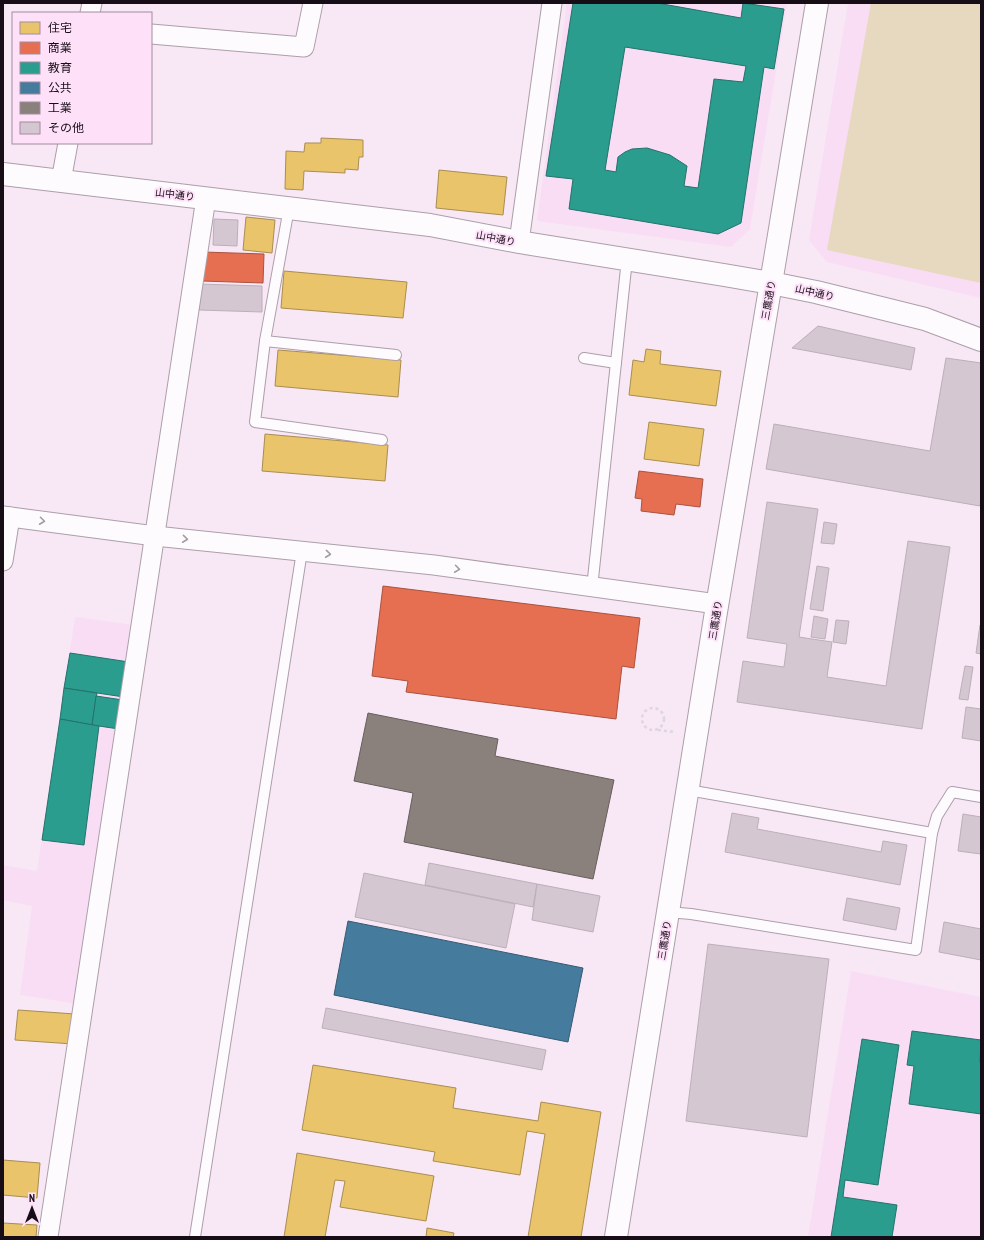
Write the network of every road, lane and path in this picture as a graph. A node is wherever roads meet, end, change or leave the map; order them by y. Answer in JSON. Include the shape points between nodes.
{"nodes":[{"id":1,"x":313,"y":3,"type":"edge"},
{"id":2,"x":552,"y":3,"type":"edge"},
{"id":3,"x":817,"y":3,"type":"edge"},
{"id":4,"x":152,"y":34,"type":"edge"},
{"id":5,"x":68,"y":144,"type":"edge"},
{"id":6,"x":3,"y":174,"type":"edge"},
{"id":7,"x":62,"y":181,"type":"junction"},
{"id":8,"x":206,"y":198,"type":"junction"},
{"id":9,"x":288,"y":209,"type":"junction"},
{"id":10,"x":519,"y":242,"type":"junction"},
{"id":11,"x":627,"y":259,"type":"junction"},
{"id":12,"x":771,"y":283,"type":"junction"},
{"id":13,"x":981,"y":340,"type":"edge"},
{"id":14,"x":265,"y":341,"type":"junction"},
{"id":15,"x":396,"y":355,"type":"dead end"},
{"id":16,"x":584,"y":358,"type":"dead end"},
{"id":17,"x":616,"y":363,"type":"junction"},
{"id":18,"x":382,"y":440,"type":"dead end"},
{"id":19,"x":6,"y":516,"type":"edge"},
{"id":20,"x":155,"y":536,"type":"junction"},
{"id":21,"x":302,"y":551,"type":"junction"},
{"id":22,"x":3,"y":561,"type":"edge"},
{"id":23,"x":592,"y":588,"type":"junction"},
{"id":24,"x":718,"y":604,"type":"junction"},
{"id":25,"x":656,"y":730,"type":"junction"},
{"id":26,"x":675,"y":732,"type":"dead end"},
{"id":27,"x":688,"y":790,"type":"junction"},
{"id":28,"x":981,"y":797,"type":"edge"},
{"id":29,"x":932,"y":833,"type":"junction"},
{"id":30,"x":668,"y":912,"type":"junction"},
{"id":31,"x":48,"y":1237,"type":"edge"},
{"id":32,"x":195,"y":1237,"type":"edge"},
{"id":33,"x":616,"y":1237,"type":"edge"}],
"edges":[{"from":1,"to":4,"type":"street","via":[[304,47]]},
{"from":2,"to":10,"type":"street"},
{"from":3,"to":12,"type":"main road","name":"三鷹通り"},
{"from":5,"to":7,"type":"street"},
{"from":6,"to":7,"type":"main road","name":"山中通り"},
{"from":7,"to":8,"type":"main road","name":"山中通り"},
{"from":8,"to":9,"type":"main road","name":"山中通り"},
{"from":8,"to":20,"type":"street"},
{"from":9,"to":10,"type":"main road","name":"山中通り","via":[[430,225]]},
{"from":9,"to":14,"type":"lane"},
{"from":10,"to":11,"type":"main road","name":"山中通り"},
{"from":11,"to":12,"type":"main road","name":"山中通り"},
{"from":11,"to":17,"type":"lane"},
{"from":12,"to":13,"type":"main road","name":"山中通り","via":[[925,319]]},
{"from":12,"to":24,"type":"main road","name":"三鷹通り"},
{"from":14,"to":15,"type":"lane"},
{"from":14,"to":18,"type":"lane","via":[[255,422]]},
{"from":16,"to":17,"type":"lane"},
{"from":17,"to":23,"type":"lane"},
{"from":19,"to":20,"type":"street","one_way":true},
{"from":19,"to":22,"type":"street"},
{"from":20,"to":21,"type":"street","one_way":true},
{"from":20,"to":31,"type":"street"},
{"from":21,"to":23,"type":"street","one_way":true,"via":[[434,565]]},
{"from":21,"to":32,"type":"lane"},
{"from":23,"to":24,"type":"street"},
{"from":24,"to":27,"type":"main road","name":"三鷹通り"},
{"from":25,"to":25,"type":"path","via":[[645,727],[642,722],[643,712],[648,709],[653,708],[663,714],[662,726]]},
{"from":25,"to":26,"type":"path"},
{"from":27,"to":29,"type":"lane"},
{"from":27,"to":30,"type":"main road","name":"三鷹通り"},
{"from":28,"to":29,"type":"lane","via":[[952,792],[937,816]]},
{"from":29,"to":30,"type":"lane","via":[[916,950]]},
{"from":30,"to":33,"type":"main road","name":"三鷹通り"}]}
